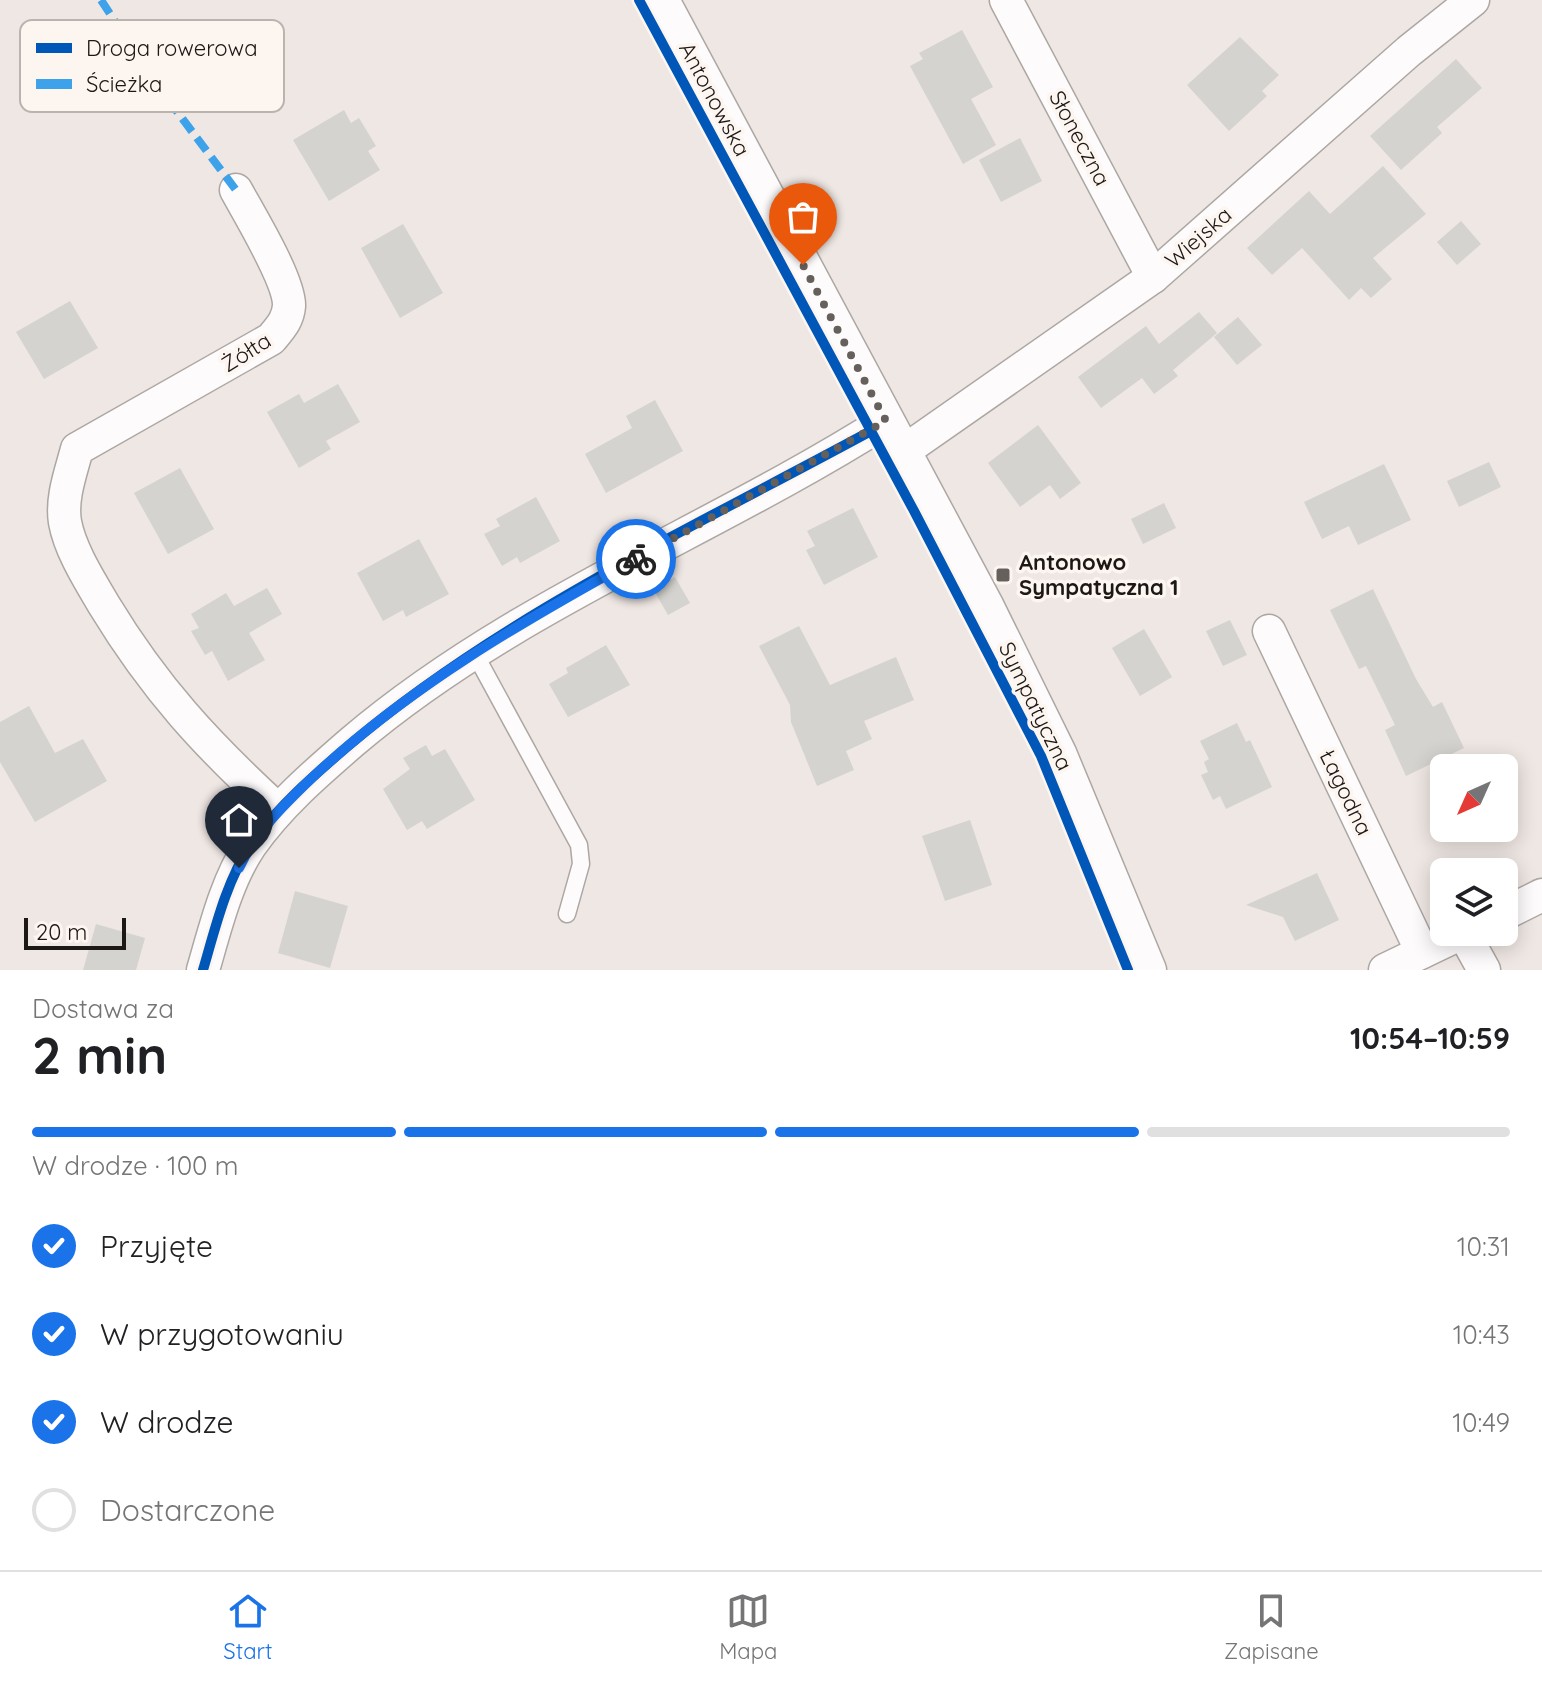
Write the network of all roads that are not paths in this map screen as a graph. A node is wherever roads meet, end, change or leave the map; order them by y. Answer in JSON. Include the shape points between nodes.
{"nodes":[{"id":1,"x":663,"y":0,"type":"edge"},
{"id":2,"x":1006,"y":0,"type":"edge"},
{"id":3,"x":1473,"y":0,"type":"edge"},
{"id":4,"x":236,"y":190,"type":"dead end"},
{"id":5,"x":1153,"y":277,"type":"junction"},
{"id":6,"x":886,"y":421,"type":"junction"},
{"id":7,"x":904,"y":451,"type":"junction"},
{"id":8,"x":1269,"y":631,"type":"dead end"},
{"id":9,"x":475,"y":654,"type":"junction"},
{"id":10,"x":278,"y":810,"type":"junction"},
{"id":11,"x":1542,"y":895,"type":"edge"},
{"id":12,"x":1518,"y":907,"type":"edge"},
{"id":13,"x":567,"y":914,"type":"dead end"},
{"id":14,"x":1435,"y":946,"type":"edge"},
{"id":15,"x":1471,"y":946,"type":"edge"},
{"id":16,"x":1422,"y":952,"type":"junction"},
{"id":17,"x":203,"y":970,"type":"edge"},
{"id":18,"x":1150,"y":970,"type":"edge"},
{"id":19,"x":1385,"y":970,"type":"edge"},
{"id":20,"x":1484,"y":970,"type":"edge"}],
"edges":[{"from":1,"to":6,"type":"street","name":"Antonowska"},
{"from":2,"to":5,"type":"street","name":"Słoneczna"},
{"from":3,"to":5,"type":"street","name":"Wiejska"},
{"from":4,"to":10,"type":"street","name":"Żółta","via":[[289,302],[286,321],[271,339],[77,449],[67,484],[65,521],[89,580],[136,659],[206,744]]},
{"from":5,"to":7,"type":"street","name":"Wiejska"},
{"from":6,"to":7,"type":"street","name":"Antonowska"},
{"from":6,"to":9,"type":"street"},
{"from":7,"to":18,"type":"street","name":"Sympatyczna","via":[[1060,753]]},
{"from":8,"to":16,"type":"street","name":"Łagodna"},
{"from":9,"to":10,"type":"street","via":[[399,703]]},
{"from":9,"to":13,"type":"lane","via":[[579,845],[581,864]]},
{"from":10,"to":17,"type":"street","via":[[249,848],[221,909]]},
{"from":11,"to":12,"type":"street"},
{"from":14,"to":16,"type":"street"},
{"from":15,"to":20,"type":"street"},
{"from":16,"to":19,"type":"street"}]}
